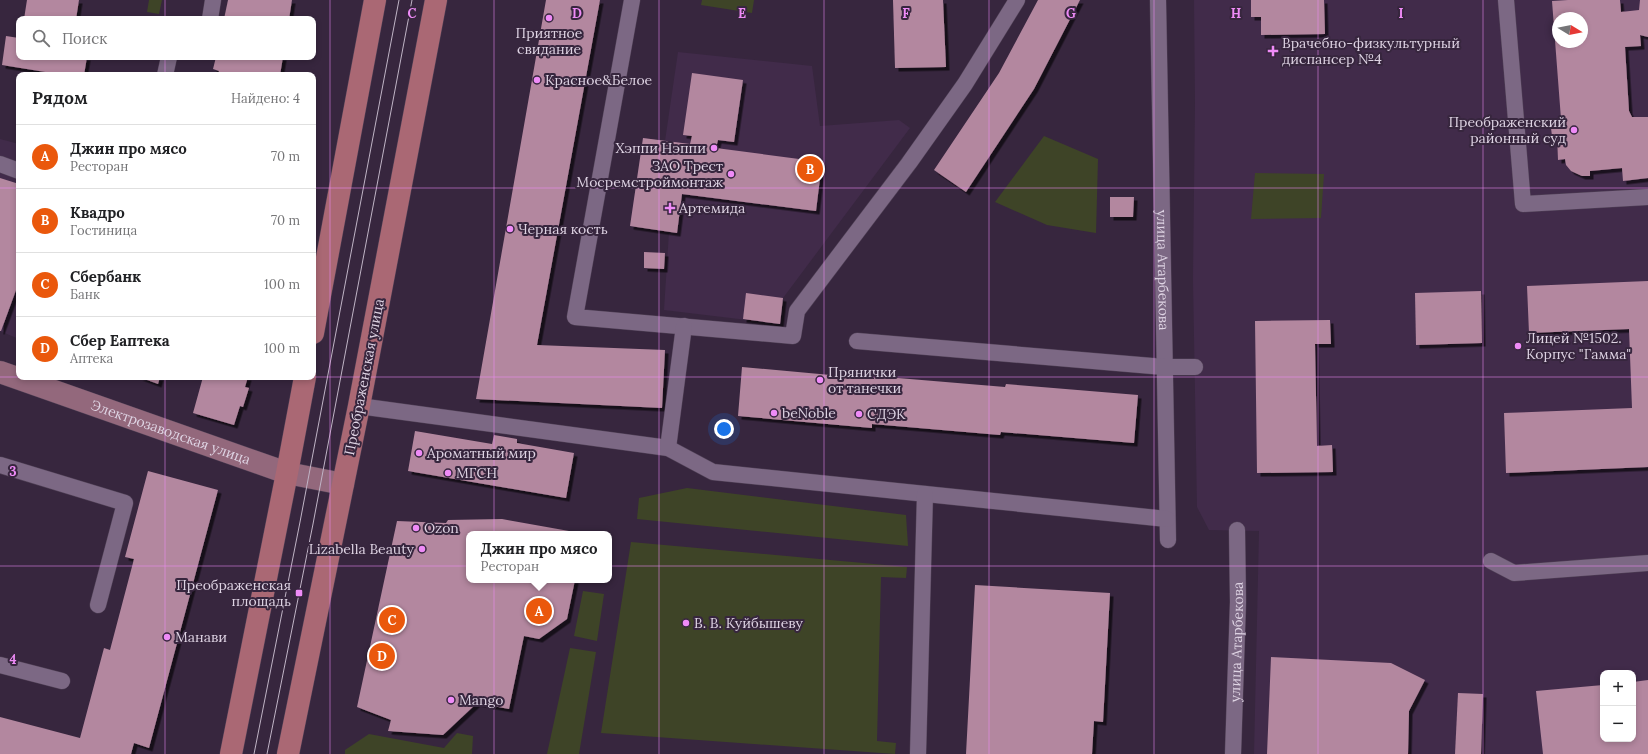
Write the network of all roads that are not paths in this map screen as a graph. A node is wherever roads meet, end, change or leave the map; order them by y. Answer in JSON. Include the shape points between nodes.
{"nodes":[{"id":1,"x":213,"y":0,"type":"edge"},
{"id":2,"x":375,"y":0,"type":"edge"},
{"id":3,"x":436,"y":0,"type":"edge"},
{"id":4,"x":632,"y":0,"type":"edge"},
{"id":5,"x":1017,"y":0,"type":"edge"},
{"id":6,"x":1158,"y":0,"type":"edge"},
{"id":7,"x":1506,"y":0,"type":"edge"},
{"id":8,"x":210,"y":16,"type":"edge"},
{"id":9,"x":168,"y":60,"type":"edge"},
{"id":10,"x":166,"y":72,"type":"edge"},
{"id":11,"x":0,"y":164,"type":"edge"},
{"id":12,"x":16,"y":170,"type":"edge"},
{"id":13,"x":1648,"y":197,"type":"edge"},
{"id":14,"x":316,"y":317,"type":"edge"},
{"id":15,"x":684,"y":326,"type":"junction"},
{"id":16,"x":857,"y":341,"type":"dead end"},
{"id":17,"x":1164,"y":367,"type":"junction"},
{"id":18,"x":1195,"y":367,"type":"dead end"},
{"id":19,"x":0,"y":372,"type":"edge"},
{"id":20,"x":16,"y":378,"type":"edge"},
{"id":21,"x":23,"y":380,"type":"edge"},
{"id":22,"x":304,"y":380,"type":"edge"},
{"id":23,"x":359,"y":406,"type":"junction"},
{"id":24,"x":668,"y":448,"type":"junction"},
{"id":25,"x":0,"y":465,"type":"edge"},
{"id":26,"x":287,"y":473,"type":"junction"},
{"id":27,"x":343,"y":484,"type":"junction"},
{"id":28,"x":925,"y":494,"type":"junction"},
{"id":29,"x":1167,"y":519,"type":"junction"},
{"id":30,"x":1237,"y":530,"type":"dead end"},
{"id":31,"x":1168,"y":540,"type":"dead end"},
{"id":32,"x":1491,"y":561,"type":"dead end"},
{"id":33,"x":1648,"y":563,"type":"edge"},
{"id":34,"x":98,"y":606,"type":"dead end"},
{"id":35,"x":0,"y":665,"type":"edge"},
{"id":36,"x":62,"y":681,"type":"dead end"},
{"id":37,"x":231,"y":754,"type":"edge"},
{"id":38,"x":288,"y":754,"type":"edge"},
{"id":39,"x":918,"y":754,"type":"edge"},
{"id":40,"x":1233,"y":754,"type":"edge"}],
"edges":[{"from":1,"to":8,"type":"lane"},
{"from":2,"to":14,"type":"main road"},
{"from":3,"to":23,"type":"main road","name":"Преображенская улица"},
{"from":4,"to":15,"type":"lane","via":[[575,317]]},
{"from":5,"to":15,"type":"lane","via":[[965,84],[909,164],[797,311],[793,336]]},
{"from":6,"to":17,"type":"lane","name":"улица Атарбекова"},
{"from":7,"to":13,"type":"lane","via":[[1523,204]]},
{"from":9,"to":10,"type":"lane"},
{"from":11,"to":12,"type":"lane"},
{"from":15,"to":24,"type":"lane"},
{"from":16,"to":17,"type":"lane"},
{"from":17,"to":18,"type":"lane"},
{"from":17,"to":29,"type":"lane","name":"улица Атарбекова"},
{"from":19,"to":20,"type":"street","name":"Электрозаводская улица"},
{"from":21,"to":26,"type":"street","name":"Электрозаводская улица"},
{"from":22,"to":26,"type":"main road"},
{"from":23,"to":24,"type":"lane"},
{"from":23,"to":27,"type":"main road","name":"Преображенская улица"},
{"from":24,"to":28,"type":"lane","via":[[713,472]]},
{"from":25,"to":34,"type":"lane","via":[[125,503]]},
{"from":26,"to":27,"type":"street","name":"Электрозаводская улица"},
{"from":26,"to":37,"type":"main road"},
{"from":27,"to":38,"type":"main road","name":"Преображенская улица"},
{"from":28,"to":29,"type":"lane"},
{"from":28,"to":39,"type":"lane"},
{"from":29,"to":31,"type":"lane","name":"улица Атарбекова"},
{"from":30,"to":40,"type":"lane","name":"улица Атарбекова","via":[[1238,602]]},
{"from":32,"to":33,"type":"lane","via":[[1514,573]]},
{"from":35,"to":36,"type":"lane"}]}
